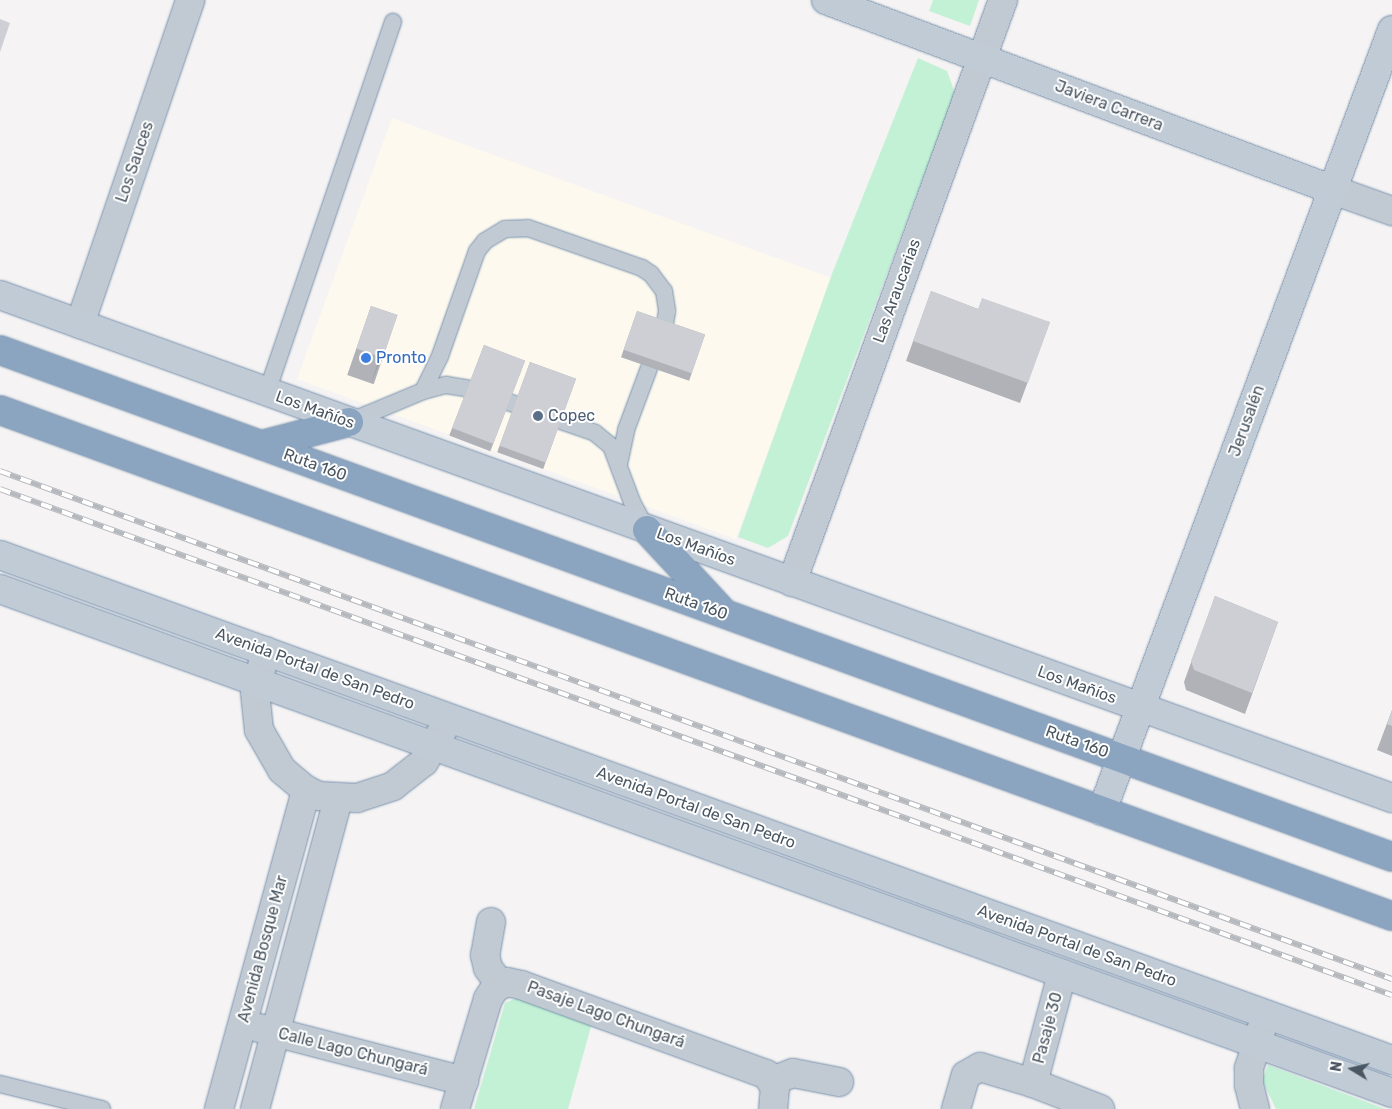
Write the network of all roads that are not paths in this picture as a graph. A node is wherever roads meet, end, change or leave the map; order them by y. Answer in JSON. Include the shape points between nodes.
{"nodes":[{"id":1,"x":190,"y":0,"type":"edge"},
{"id":2,"x":826,"y":0,"type":"edge"},
{"id":3,"x":1003,"y":0,"type":"edge"},
{"id":4,"x":393,"y":22,"type":"dead end"},
{"id":5,"x":1392,"y":30,"type":"edge"},
{"id":6,"x":982,"y":58,"type":"junction"},
{"id":7,"x":1333,"y":190,"type":"junction"},
{"id":8,"x":1392,"y":211,"type":"edge"},
{"id":9,"x":0,"y":295,"type":"edge"},
{"id":10,"x":80,"y":324,"type":"junction"},
{"id":11,"x":664,"y":328,"type":"edge"},
{"id":12,"x":0,"y":350,"type":"edge"},
{"id":13,"x":649,"y":368,"type":"edge"},
{"id":14,"x":423,"y":391,"type":"junction"},
{"id":15,"x":267,"y":392,"type":"junction"},
{"id":16,"x":514,"y":404,"type":"edge"},
{"id":17,"x":0,"y":410,"type":"edge"},
{"id":18,"x":561,"y":421,"type":"edge"},
{"id":19,"x":349,"y":422,"type":"junction"},
{"id":20,"x":261,"y":445,"type":"junction"},
{"id":21,"x":619,"y":464,"type":"junction"},
{"id":22,"x":647,"y":530,"type":"junction"},
{"id":23,"x":0,"y":555,"type":"edge"},
{"id":24,"x":792,"y":582,"type":"junction"},
{"id":25,"x":0,"y":589,"type":"edge"},
{"id":26,"x":724,"y":614,"type":"junction"},
{"id":27,"x":266,"y":650,"type":"junction"},
{"id":28,"x":256,"y":682,"type":"junction"},
{"id":29,"x":1141,"y":708,"type":"junction"},
{"id":30,"x":449,"y":719,"type":"junction"},
{"id":31,"x":436,"y":746,"type":"junction"},
{"id":32,"x":1122,"y":758,"type":"junction"},
{"id":33,"x":306,"y":790,"type":"junction"},
{"id":34,"x":1392,"y":798,"type":"edge"},
{"id":35,"x":338,"y":799,"type":"junction"},
{"id":36,"x":1102,"y":811,"type":"junction"},
{"id":37,"x":1391,"y":856,"type":"edge"},
{"id":38,"x":1392,"y":916,"type":"edge"},
{"id":39,"x":491,"y":922,"type":"dead end"},
{"id":40,"x":1062,"y":974,"type":"junction"},
{"id":41,"x":500,"y":984,"type":"junction"},
{"id":42,"x":1266,"y":1015,"type":"junction"},
{"id":43,"x":243,"y":1024,"type":"junction"},
{"id":44,"x":275,"y":1032,"type":"junction"},
{"id":45,"x":1256,"y":1044,"type":"junction"},
{"id":46,"x":1392,"y":1060,"type":"edge"},
{"id":47,"x":464,"y":1081,"type":"junction"},
{"id":48,"x":772,"y":1081,"type":"junction"},
{"id":49,"x":839,"y":1082,"type":"dead end"},
{"id":50,"x":1033,"y":1083,"type":"junction"},
{"id":51,"x":0,"y":1084,"type":"edge"},
{"id":52,"x":1392,"y":1093,"type":"edge"},
{"id":53,"x":102,"y":1109,"type":"edge"},
{"id":54,"x":219,"y":1109,"type":"edge"},
{"id":55,"x":255,"y":1109,"type":"edge"},
{"id":56,"x":455,"y":1109,"type":"edge"},
{"id":57,"x":773,"y":1109,"type":"edge"},
{"id":58,"x":956,"y":1109,"type":"edge"},
{"id":59,"x":1100,"y":1109,"type":"edge"},
{"id":60,"x":1255,"y":1109,"type":"edge"}],
"edges":[{"from":1,"to":10,"type":"street","name":"Los Sauces"},
{"from":2,"to":6,"type":"street","name":"Javiera Carrera"},
{"from":3,"to":6,"type":"street","name":"Las Araucarias"},
{"from":4,"to":15,"type":"lane"},
{"from":5,"to":7,"type":"street","name":"Jerusalén"},
{"from":6,"to":7,"type":"street","name":"Javiera Carrera"},
{"from":6,"to":24,"type":"street","name":"Las Araucarias"},
{"from":7,"to":8,"type":"street","name":"Javiera Carrera"},
{"from":7,"to":29,"type":"street","name":"Jerusalén"},
{"from":9,"to":10,"type":"street","name":"Los Mañíos"},
{"from":10,"to":15,"type":"street","name":"Los Mañíos"},
{"from":11,"to":14,"type":"lane","via":[[667,311],[664,291],[642,268],[533,229],[505,229],[485,241],[477,251],[440,356]]},
{"from":12,"to":20,"type":"highway","name":"Ruta 160"},
{"from":13,"to":21,"type":"lane","via":[[626,430]]},
{"from":14,"to":16,"type":"lane","via":[[458,386]]},
{"from":14,"to":19,"type":"lane"},
{"from":15,"to":19,"type":"street","name":"Los Mañíos"},
{"from":17,"to":36,"type":"highway"},
{"from":18,"to":21,"type":"lane","via":[[604,438]]},
{"from":19,"to":20,"type":"highway"},
{"from":19,"to":22,"type":"street","name":"Los Mañíos"},
{"from":20,"to":26,"type":"highway","name":"Ruta 160"},
{"from":21,"to":22,"type":"lane","via":[[632,502]]},
{"from":22,"to":24,"type":"street","name":"Los Mañíos"},
{"from":22,"to":26,"type":"highway"},
{"from":23,"to":27,"type":"street","name":"Avenida Portal de San Pedro"},
{"from":24,"to":29,"type":"street","name":"Los Mañíos"},
{"from":25,"to":28,"type":"street","name":"Avenida Portal de San Pedro"},
{"from":26,"to":32,"type":"highway","name":"Ruta 160"},
{"from":27,"to":28,"type":"street"},
{"from":27,"to":30,"type":"street","name":"Avenida Portal de San Pedro"},
{"from":28,"to":31,"type":"street","name":"Avenida Portal de San Pedro"},
{"from":28,"to":33,"type":"street","via":[[256,714],[265,745],[282,770]]},
{"from":29,"to":32,"type":"street","name":"Jerusalén"},
{"from":29,"to":34,"type":"street","name":"Los Mañíos"},
{"from":30,"to":31,"type":"street"},
{"from":30,"to":42,"type":"street","name":"Avenida Portal de San Pedro"},
{"from":31,"to":35,"type":"street","via":[[415,772],[393,786],[357,798]]},
{"from":31,"to":40,"type":"street","name":"Avenida Portal de San Pedro"},
{"from":32,"to":36,"type":"street","name":"Jerusalén"},
{"from":32,"to":37,"type":"highway","name":"Ruta 160"},
{"from":33,"to":35,"type":"street"},
{"from":33,"to":43,"type":"street","name":"Avenida Bosque Mar"},
{"from":35,"to":44,"type":"street","name":"Avenida Bosque Mar"},
{"from":36,"to":38,"type":"highway"},
{"from":39,"to":41,"type":"street","via":[[485,955],[488,968]]},
{"from":40,"to":45,"type":"street","name":"Avenida Portal de San Pedro"},
{"from":40,"to":50,"type":"street","name":"Pasaje 30"},
{"from":41,"to":47,"type":"street","via":[[488,999]]},
{"from":41,"to":48,"type":"street","name":"Pasaje Lago Chungará","via":[[521,984],[757,1070]]},
{"from":42,"to":45,"type":"street"},
{"from":42,"to":46,"type":"street","name":"Avenida Portal de San Pedro"},
{"from":43,"to":44,"type":"street","name":"Calle Lago Chungará"},
{"from":43,"to":54,"type":"street","name":"Avenida Bosque Mar"},
{"from":44,"to":47,"type":"street","name":"Calle Lago Chungará"},
{"from":44,"to":55,"type":"street","name":"Avenida Bosque Mar"},
{"from":45,"to":52,"type":"street","name":"Avenida Portal de San Pedro"},
{"from":45,"to":60,"type":"street","via":[[1249,1085]]},
{"from":47,"to":56,"type":"street"},
{"from":48,"to":49,"type":"street","via":[[793,1073]]},
{"from":48,"to":57,"type":"street","via":[[776,1093]]},
{"from":50,"to":58,"type":"street","name":"Pasaje 30","via":[[980,1067],[966,1075]]},
{"from":50,"to":59,"type":"street","name":"Pasaje 30"},
{"from":51,"to":53,"type":"lane"}]}
